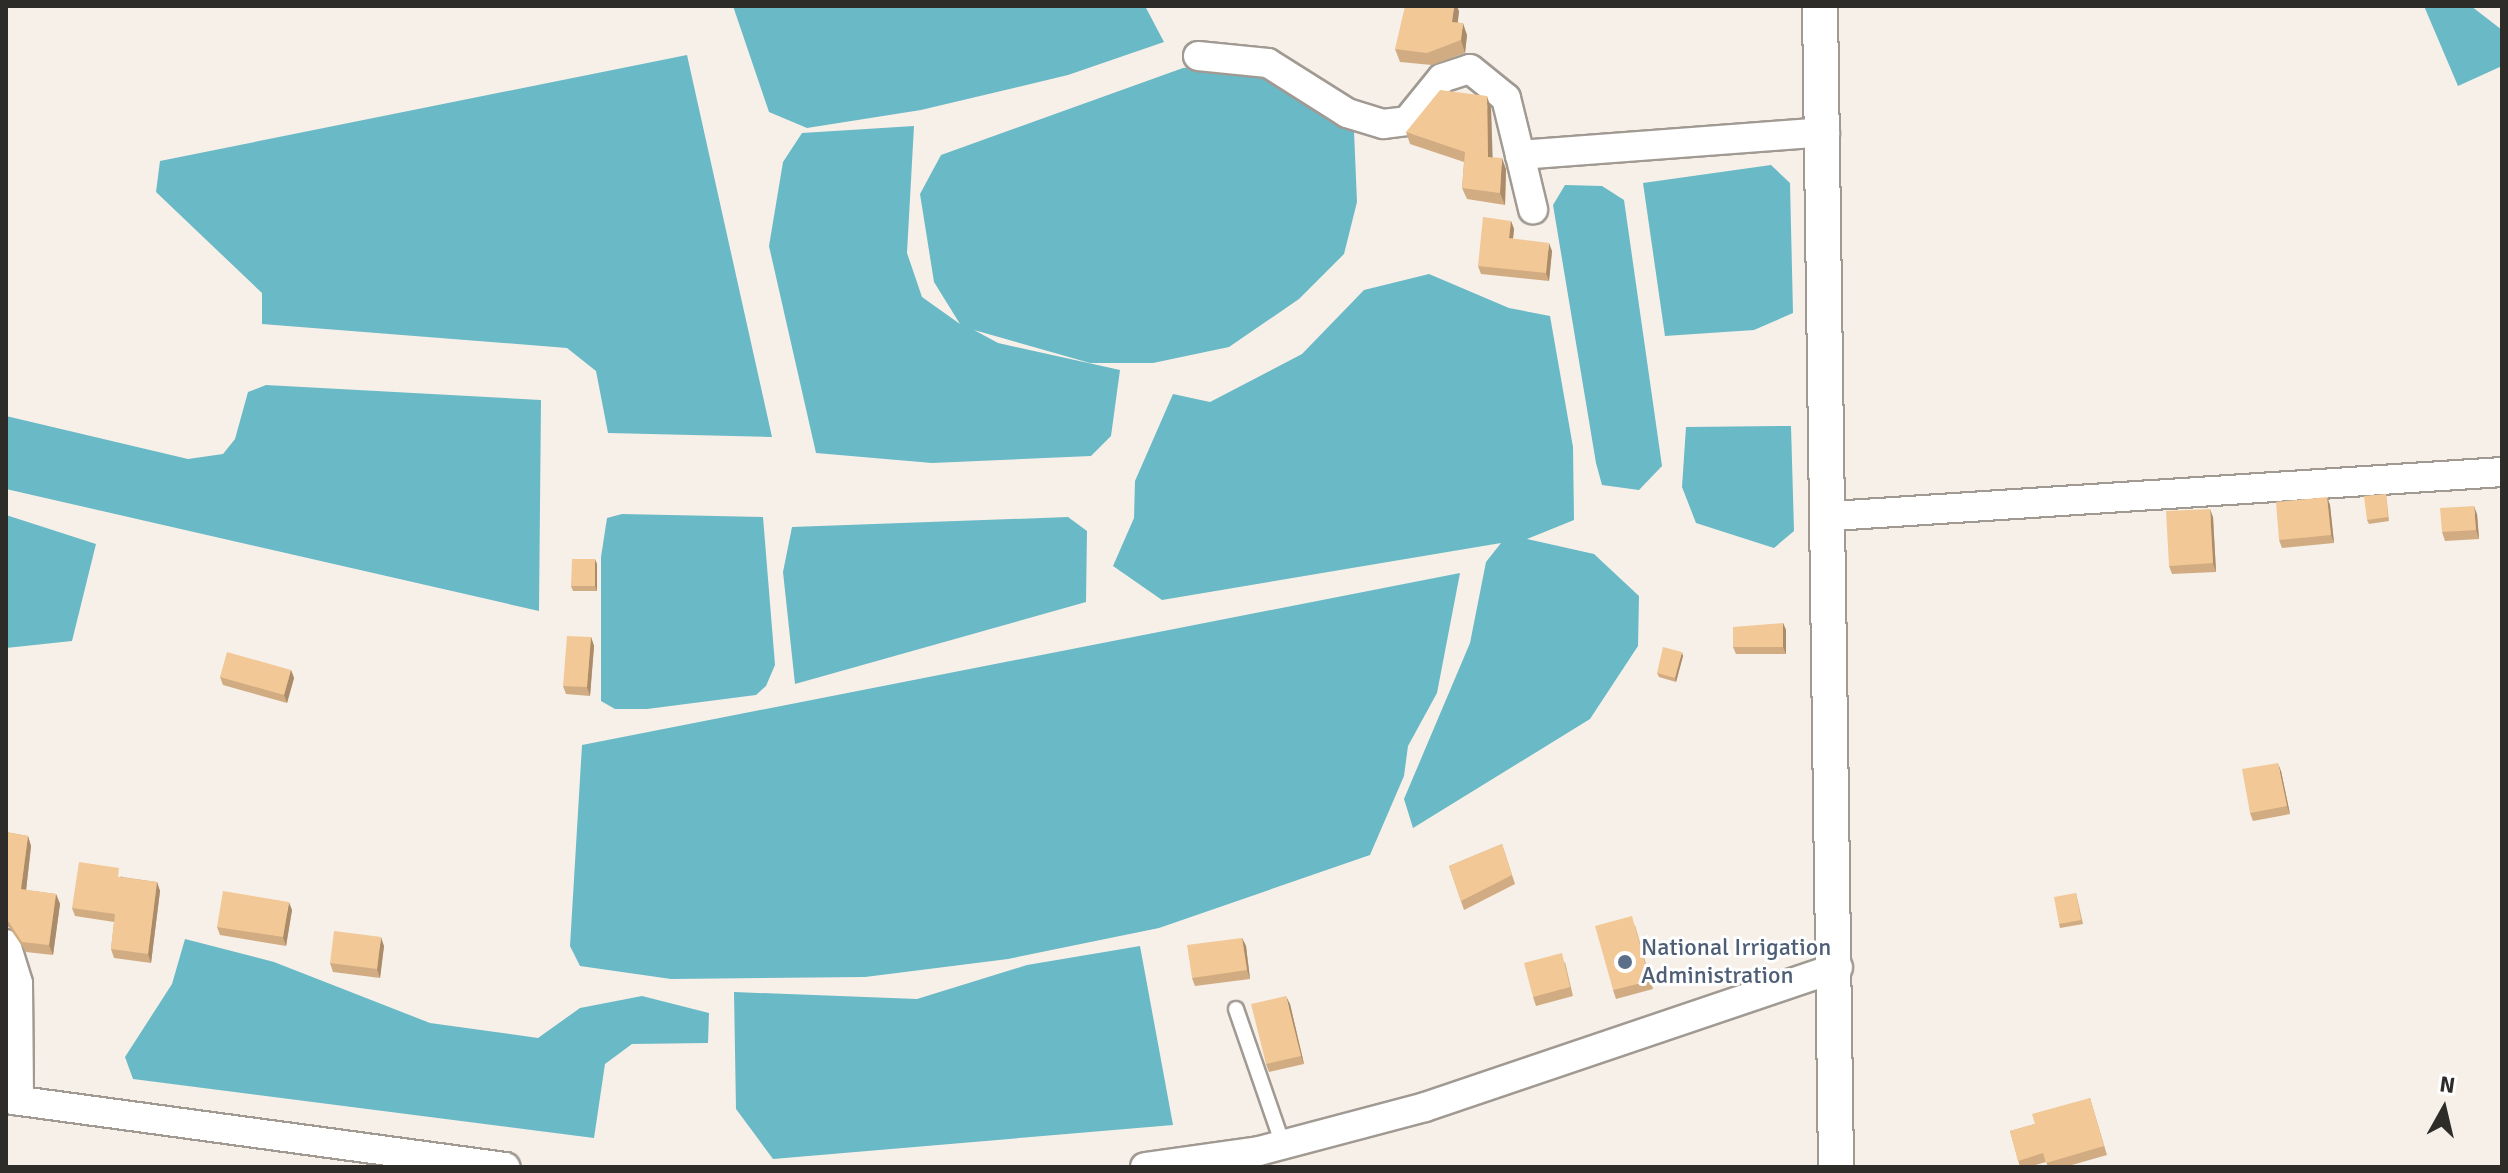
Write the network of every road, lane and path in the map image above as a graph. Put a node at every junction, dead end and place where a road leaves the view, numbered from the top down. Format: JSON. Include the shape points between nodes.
{"nodes":[{"id":1,"x":1820,"y":6,"type":"edge"},
{"id":2,"x":1198,"y":56,"type":"dead end"},
{"id":3,"x":1825,"y":132,"type":"junction"},
{"id":4,"x":1520,"y":155,"type":"junction"},
{"id":5,"x":1533,"y":209,"type":"dead end"},
{"id":6,"x":2502,"y":472,"type":"edge"},
{"id":7,"x":1833,"y":516,"type":"junction"},
{"id":8,"x":6,"y":944,"type":"edge"},
{"id":9,"x":1838,"y":967,"type":"junction"},
{"id":10,"x":1236,"y":1009,"type":"dead end"},
{"id":11,"x":13,"y":1100,"type":"edge"},
{"id":12,"x":1283,"y":1145,"type":"junction"},
{"id":13,"x":505,"y":1167,"type":"edge"},
{"id":14,"x":1145,"y":1167,"type":"edge"},
{"id":15,"x":1836,"y":1167,"type":"edge"}],
"edges":[{"from":1,"to":3,"type":"street"},
{"from":2,"to":4,"type":"street","via":[[1268,63],[1347,113],[1383,124],[1407,121],[1442,78],[1470,69],[1506,98]]},
{"from":3,"to":4,"type":"street"},
{"from":3,"to":7,"type":"street"},
{"from":4,"to":5,"type":"street"},
{"from":6,"to":7,"type":"street"},
{"from":7,"to":9,"type":"street"},
{"from":8,"to":11,"type":"street","via":[[18,983],[19,1061]]},
{"from":9,"to":12,"type":"street","via":[[1425,1107]]},
{"from":9,"to":15,"type":"street"},
{"from":10,"to":12,"type":"lane"},
{"from":11,"to":13,"type":"street"},
{"from":12,"to":14,"type":"street"}]}
